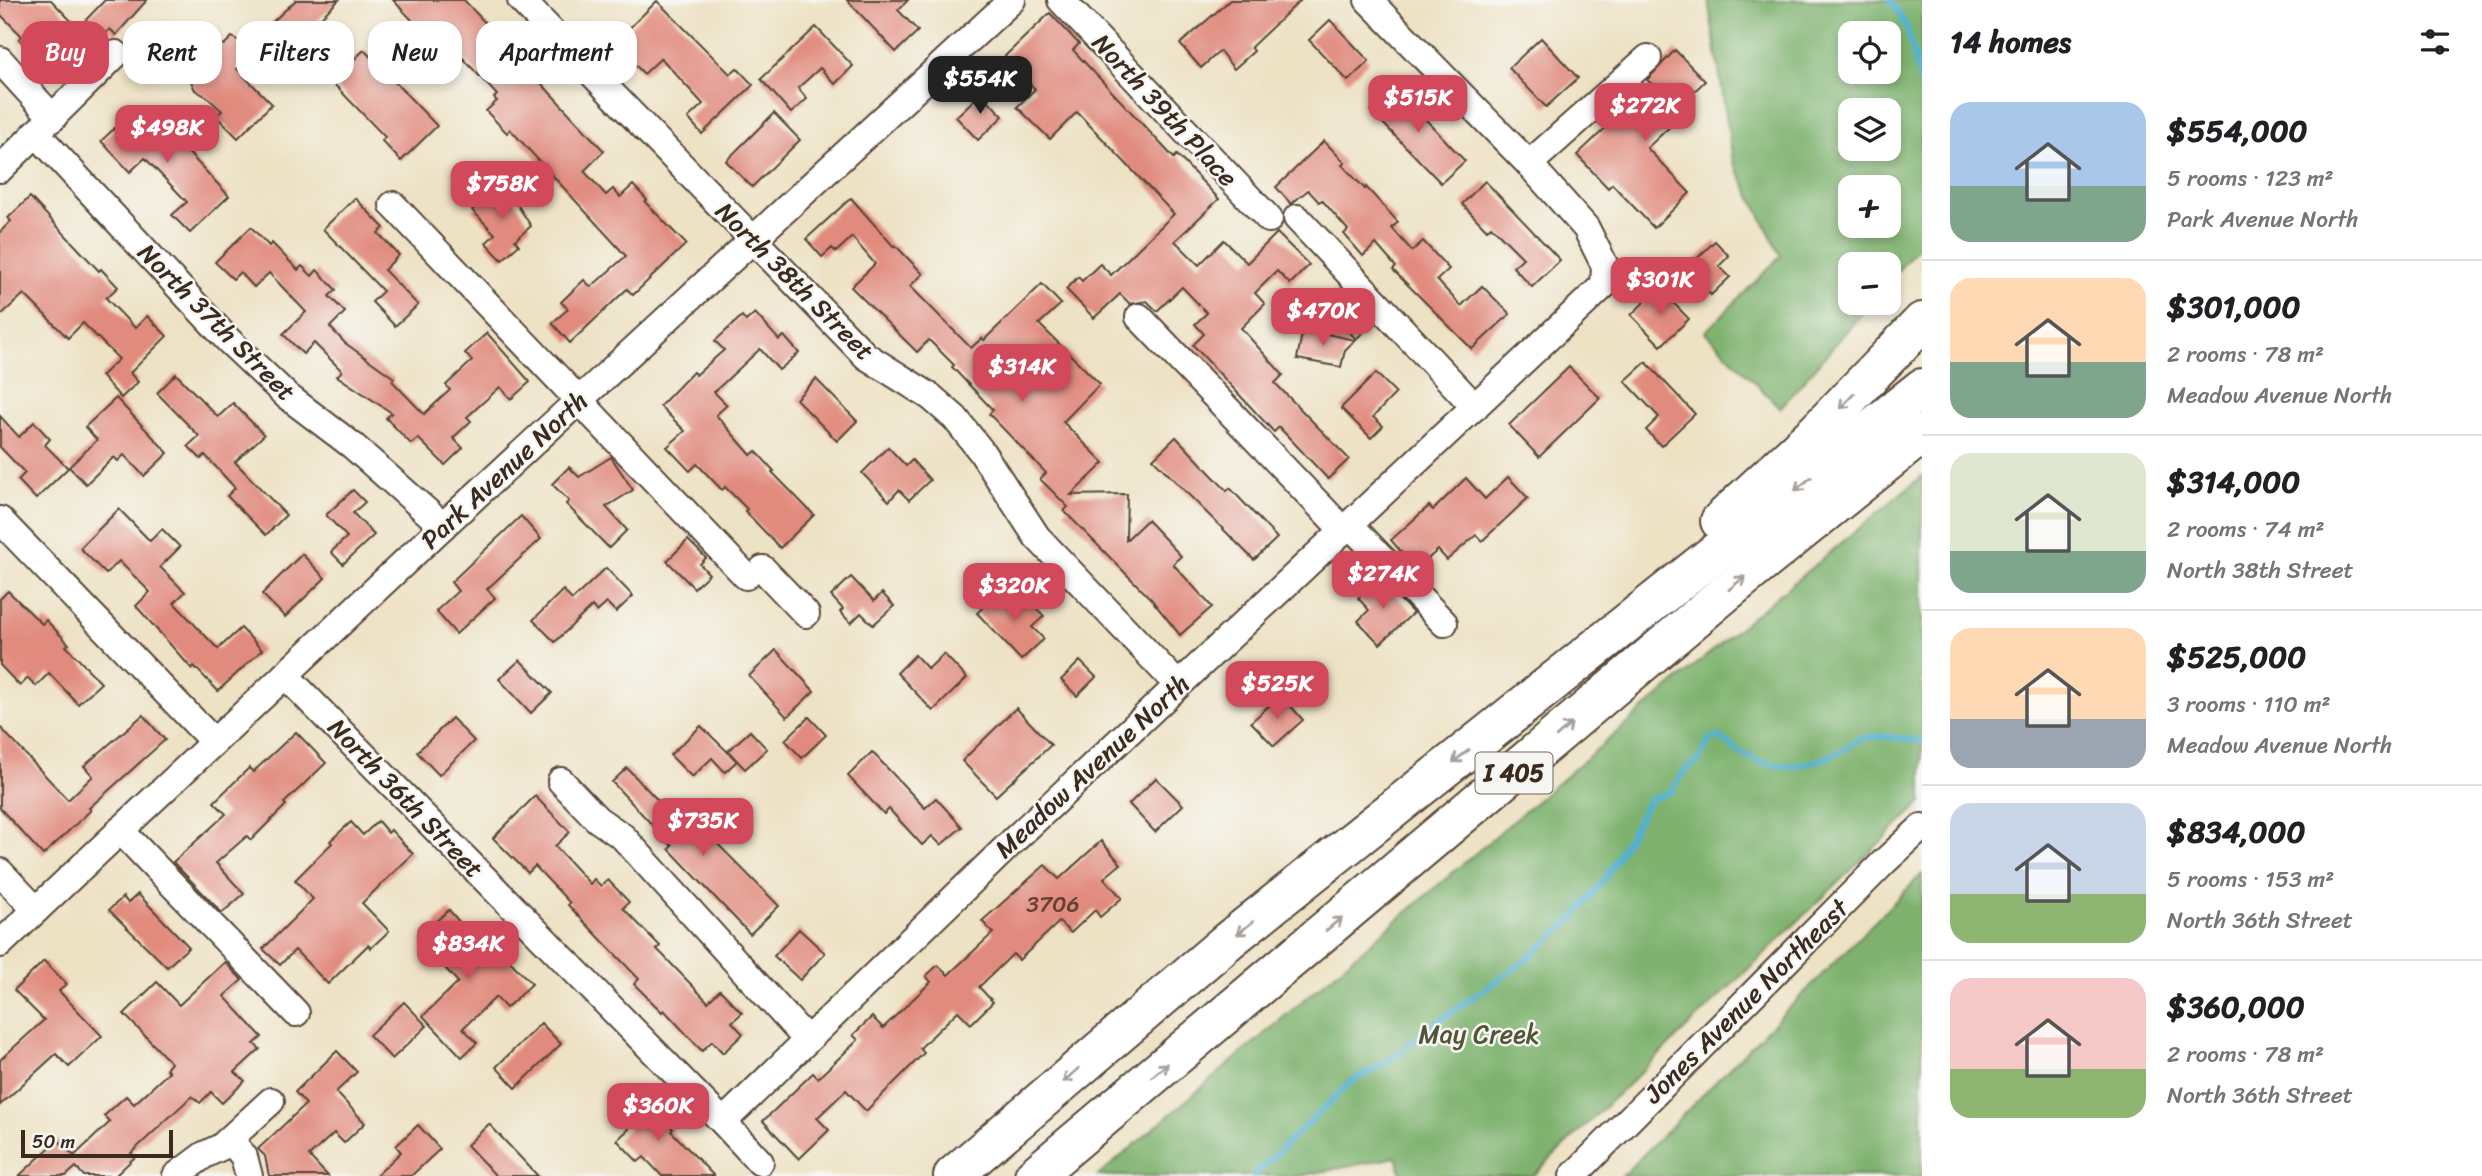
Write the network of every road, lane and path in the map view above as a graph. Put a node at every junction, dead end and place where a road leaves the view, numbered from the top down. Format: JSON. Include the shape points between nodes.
{"nodes":[{"id":1,"x":521,"y":0,"type":"edge"},
{"id":2,"x":1012,"y":0,"type":"edge"},
{"id":3,"x":1061,"y":0,"type":"edge"},
{"id":4,"x":1368,"y":0,"type":"edge"},
{"id":5,"x":116,"y":54,"type":"dead end"},
{"id":6,"x":1648,"y":58,"type":"dead end"},
{"id":7,"x":0,"y":60,"type":"edge"},
{"id":8,"x":45,"y":125,"type":"junction"},
{"id":9,"x":1528,"y":164,"type":"junction"},
{"id":10,"x":0,"y":169,"type":"edge"},
{"id":11,"x":393,"y":205,"type":"dead end"},
{"id":12,"x":1297,"y":218,"type":"dead end"},
{"id":13,"x":1269,"y":219,"type":"dead end"},
{"id":14,"x":751,"y":239,"type":"junction"},
{"id":15,"x":1139,"y":317,"type":"dead end"},
{"id":16,"x":1922,"y":322,"type":"edge"},
{"id":17,"x":1918,"y":392,"type":"edge"},
{"id":18,"x":579,"y":399,"type":"junction"},
{"id":19,"x":1475,"y":407,"type":"junction"},
{"id":20,"x":1922,"y":434,"type":"edge"},
{"id":21,"x":0,"y":520,"type":"edge"},
{"id":22,"x":443,"y":526,"type":"junction"},
{"id":23,"x":1347,"y":528,"type":"junction"},
{"id":24,"x":806,"y":614,"type":"dead end"},
{"id":25,"x":1444,"y":623,"type":"dead end"},
{"id":26,"x":285,"y":675,"type":"junction"},
{"id":27,"x":1553,"y":683,"type":"junction"},
{"id":28,"x":1178,"y":685,"type":"junction"},
{"id":29,"x":214,"y":742,"type":"junction"},
{"id":30,"x":561,"y":781,"type":"dead end"},
{"id":31,"x":1922,"y":827,"type":"edge"},
{"id":32,"x":120,"y":830,"type":"junction"},
{"id":33,"x":0,"y":872,"type":"edge"},
{"id":34,"x":36,"y":910,"type":"junction"},
{"id":35,"x":0,"y":944,"type":"edge"},
{"id":36,"x":296,"y":1013,"type":"dead end"},
{"id":37,"x":807,"y":1040,"type":"junction"},
{"id":38,"x":271,"y":1101,"type":"dead end"},
{"id":39,"x":723,"y":1122,"type":"junction"},
{"id":40,"x":230,"y":1139,"type":"junction"},
{"id":41,"x":760,"y":1162,"type":"dead end"},
{"id":42,"x":176,"y":1176,"type":"edge"},
{"id":43,"x":249,"y":1176,"type":"edge"},
{"id":44,"x":953,"y":1176,"type":"edge"},
{"id":45,"x":1034,"y":1176,"type":"edge"},
{"id":46,"x":1573,"y":1176,"type":"edge"}],
"edges":[{"from":1,"to":14,"type":"street","name":"North 38th Street"},
{"from":2,"to":14,"type":"street","name":"Park Avenue North"},
{"from":3,"to":13,"type":"street","name":"North 39th Place"},
{"from":4,"to":9,"type":"street"},
{"from":5,"to":8,"type":"street"},
{"from":6,"to":9,"type":"street"},
{"from":7,"to":8,"type":"street","name":"North 37th Street"},
{"from":8,"to":10,"type":"street"},
{"from":8,"to":22,"type":"street","name":"North 37th Street","via":[[228,340],[287,396],[353,446]]},
{"from":9,"to":19,"type":"street","name":"Meadow Avenue North","via":[[1586,228],[1605,266],[1604,285]]},
{"from":11,"to":18,"type":"street"},
{"from":12,"to":19,"type":"street"},
{"from":14,"to":18,"type":"street","name":"Park Avenue North"},
{"from":14,"to":28,"type":"street","name":"North 38th Street","via":[[866,356],[956,418],[1037,537]]},
{"from":15,"to":23,"type":"street"},
{"from":16,"to":27,"type":"highway","one_way":true,"via":[[1816,432],[1658,577]]},
{"from":17,"to":27,"type":"highway","number":"I 405","one_way":true},
{"from":18,"to":22,"type":"street","name":"Park Avenue North"},
{"from":18,"to":24,"type":"street","via":[[755,572]]},
{"from":19,"to":23,"type":"street","name":"Meadow Avenue North"},
{"from":45,"to":20,"type":"highway","number":"I 405","one_way":true,"via":[[1724,594]]},
{"from":21,"to":29,"type":"street"},
{"from":22,"to":26,"type":"street","name":"Park Avenue North"},
{"from":23,"to":25,"type":"street"},
{"from":23,"to":28,"type":"street","name":"Meadow Avenue North"},
{"from":26,"to":29,"type":"street","name":"Park Avenue North"},
{"from":26,"to":39,"type":"street","name":"North 36th Street"},
{"from":27,"to":44,"type":"highway","number":"I 405","one_way":true,"via":[[1229,940]]},
{"from":28,"to":37,"type":"street","name":"Meadow Avenue North"},
{"from":29,"to":32,"type":"street","name":"Park Avenue North"},
{"from":30,"to":37,"type":"street","via":[[597,819],[623,837]]},
{"from":31,"to":46,"type":"street","name":"Jones Avenue Northeast"},
{"from":32,"to":34,"type":"street","name":"Park Avenue North"},
{"from":32,"to":36,"type":"street"},
{"from":33,"to":34,"type":"street"},
{"from":34,"to":35,"type":"street","name":"Park Avenue North"},
{"from":37,"to":39,"type":"street","name":"Meadow Avenue North"},
{"from":38,"to":40,"type":"street"},
{"from":39,"to":41,"type":"street","name":"North 36th Street"},
{"from":40,"to":42,"type":"street"},
{"from":40,"to":43,"type":"street","via":[[244,1157]]}]}
